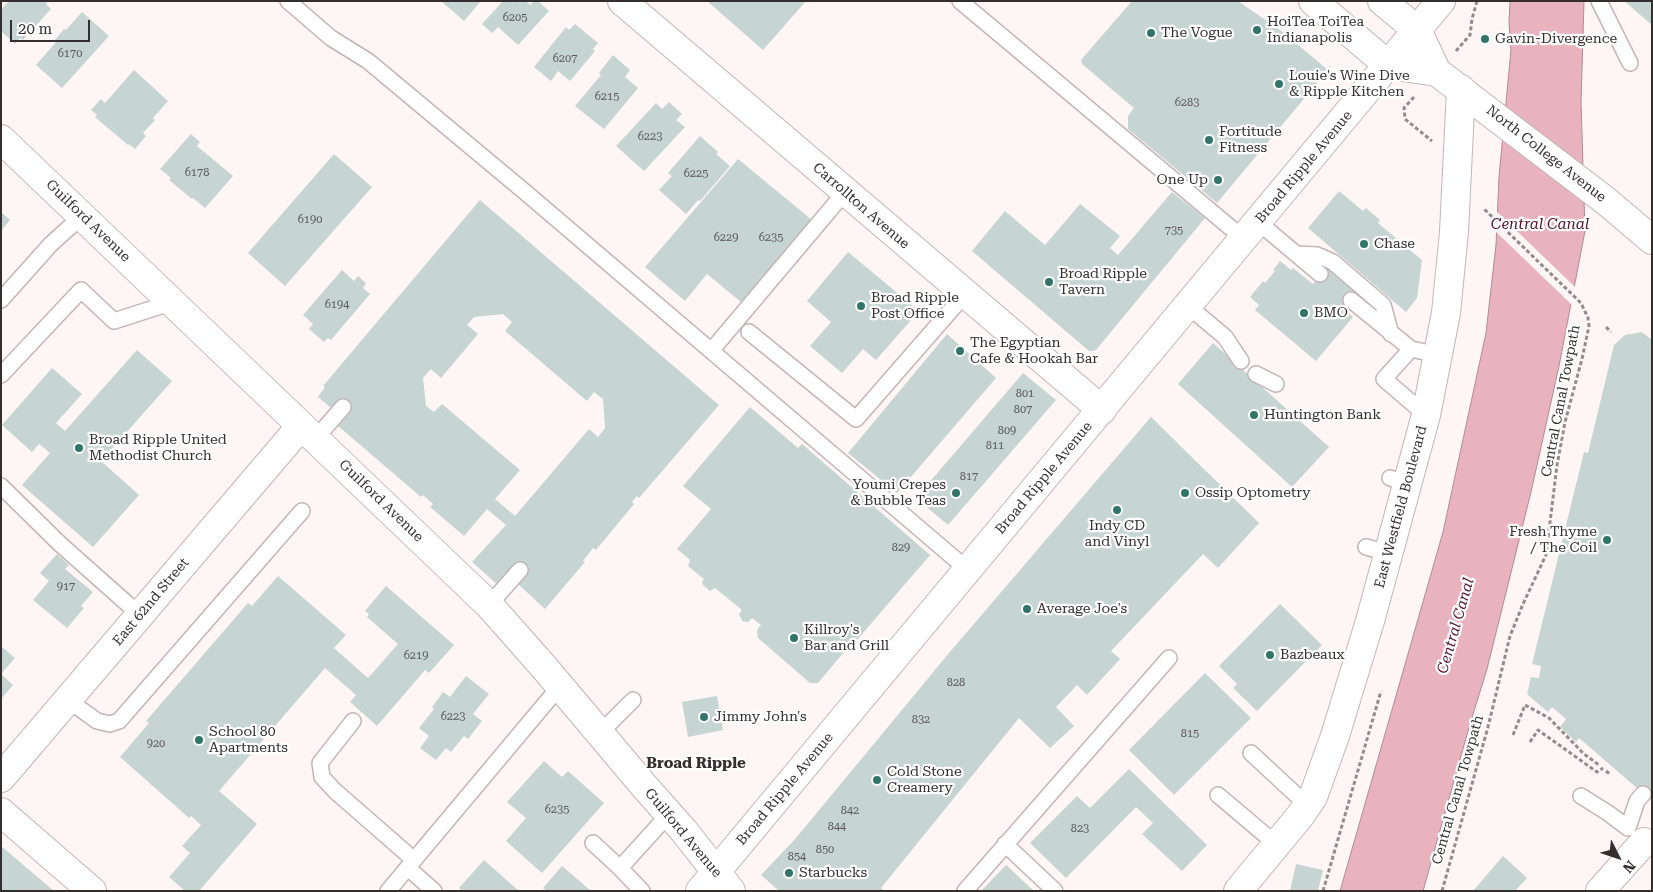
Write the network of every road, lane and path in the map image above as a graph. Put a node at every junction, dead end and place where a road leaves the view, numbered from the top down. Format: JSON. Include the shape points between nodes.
{"nodes":[{"id":1,"x":288,"y":1,"type":"edge"},
{"id":2,"x":622,"y":1,"type":"edge"},
{"id":3,"x":960,"y":1,"type":"edge"},
{"id":4,"x":1312,"y":1,"type":"edge"},
{"id":5,"x":1382,"y":1,"type":"edge"},
{"id":6,"x":1441,"y":1,"type":"edge"},
{"id":7,"x":1477,"y":1,"type":"edge"},
{"id":8,"x":1599,"y":1,"type":"edge"},
{"id":9,"x":1417,"y":30,"type":"junction"},
{"id":10,"x":1470,"y":35,"type":"dead end"},
{"id":11,"x":1630,"y":63,"type":"dead end"},
{"id":12,"x":1388,"y":66,"type":"junction"},
{"id":13,"x":1437,"y":72,"type":"junction"},
{"id":14,"x":1470,"y":96,"type":"junction"},
{"id":15,"x":1404,"y":108,"type":"dead end"},
{"id":16,"x":1,"y":139,"type":"edge"},
{"id":17,"x":1439,"y":147,"type":"dead end"},
{"id":18,"x":845,"y":192,"type":"junction"},
{"id":19,"x":1485,"y":212,"type":"dead end"},
{"id":20,"x":82,"y":216,"type":"junction"},
{"id":21,"x":1251,"y":231,"type":"junction"},
{"id":22,"x":1652,"y":240,"type":"edge"},
{"id":23,"x":1296,"y":254,"type":"junction"},
{"id":24,"x":1320,"y":274,"type":"dead end"},
{"id":25,"x":965,"y":294,"type":"junction"},
{"id":26,"x":1,"y":300,"type":"edge"},
{"id":27,"x":1351,"y":300,"type":"dead end"},
{"id":28,"x":173,"y":302,"type":"junction"},
{"id":29,"x":1188,"y":306,"type":"junction"},
{"id":30,"x":1606,"y":327,"type":"dead end"},
{"id":31,"x":749,"y":332,"type":"dead end"},
{"id":32,"x":1611,"y":332,"type":"dead end"},
{"id":33,"x":1392,"y":334,"type":"junction"},
{"id":34,"x":1411,"y":349,"type":"junction"},
{"id":35,"x":711,"y":351,"type":"junction"},
{"id":36,"x":1439,"y":355,"type":"junction"},
{"id":37,"x":1241,"y":361,"type":"dead end"},
{"id":38,"x":1256,"y":374,"type":"dead end"},
{"id":39,"x":1,"y":375,"type":"edge"},
{"id":40,"x":1276,"y":384,"type":"dead end"},
{"id":41,"x":343,"y":407,"type":"dead end"},
{"id":42,"x":1102,"y":410,"type":"junction"},
{"id":43,"x":1426,"y":415,"type":"junction"},
{"id":44,"x":309,"y":432,"type":"junction"},
{"id":45,"x":1,"y":486,"type":"edge"},
{"id":46,"x":302,"y":511,"type":"dead end"},
{"id":47,"x":520,"y":570,"type":"dead end"},
{"id":48,"x":968,"y":570,"type":"junction"},
{"id":49,"x":489,"y":605,"type":"junction"},
{"id":50,"x":140,"y":615,"type":"junction"},
{"id":51,"x":1169,"y":658,"type":"dead end"},
{"id":52,"x":560,"y":686,"type":"junction"},
{"id":53,"x":1381,"y":691,"type":"dead end"},
{"id":54,"x":68,"y":700,"type":"junction"},
{"id":55,"x":633,"y":700,"type":"dead end"},
{"id":56,"x":353,"y":721,"type":"dead end"},
{"id":57,"x":600,"y":733,"type":"junction"},
{"id":58,"x":1513,"y":735,"type":"dead end"},
{"id":59,"x":1530,"y":742,"type":"dead end"},
{"id":60,"x":1251,"y":753,"type":"dead end"},
{"id":61,"x":1606,"y":771,"type":"dead end"},
{"id":62,"x":1611,"y":775,"type":"dead end"},
{"id":63,"x":1,"y":778,"type":"edge"},
{"id":64,"x":1643,"y":794,"type":"dead end"},
{"id":65,"x":1218,"y":795,"type":"dead end"},
{"id":66,"x":1581,"y":796,"type":"dead end"},
{"id":67,"x":1307,"y":805,"type":"junction"},
{"id":68,"x":1,"y":812,"type":"edge"},
{"id":69,"x":669,"y":814,"type":"junction"},
{"id":70,"x":1641,"y":840,"type":"edge"},
{"id":71,"x":593,"y":843,"type":"dead end"},
{"id":72,"x":1005,"y":844,"type":"junction"},
{"id":73,"x":1276,"y":844,"type":"junction"},
{"id":74,"x":411,"y":864,"type":"junction"},
{"id":75,"x":620,"y":868,"type":"junction"},
{"id":76,"x":716,"y":884,"type":"edge"},
{"id":77,"x":92,"y":891,"type":"edge"},
{"id":78,"x":388,"y":891,"type":"edge"},
{"id":79,"x":434,"y":891,"type":"edge"},
{"id":80,"x":642,"y":891,"type":"edge"},
{"id":81,"x":965,"y":891,"type":"edge"},
{"id":82,"x":1056,"y":891,"type":"edge"},
{"id":83,"x":1238,"y":891,"type":"edge"},
{"id":84,"x":1323,"y":891,"type":"edge"},
{"id":85,"x":1442,"y":891,"type":"edge"},
{"id":86,"x":1600,"y":891,"type":"edge"}],
"edges":[{"from":1,"to":35,"type":"lane","via":[[331,38],[368,61]]},
{"from":2,"to":18,"type":"street","name":"Carrollton Avenue"},
{"from":3,"to":21,"type":"lane"},
{"from":4,"to":12,"type":"street"},
{"from":5,"to":9,"type":"street","name":"North College Avenue"},
{"from":6,"to":9,"type":"street"},
{"from":7,"to":10,"type":"path"},
{"from":8,"to":11,"type":"lane"},
{"from":9,"to":12,"type":"street"},
{"from":9,"to":13,"type":"street","name":"North College Avenue"},
{"from":12,"to":13,"type":"street","name":"North College Avenue"},
{"from":12,"to":21,"type":"street","name":"Broad Ripple Avenue"},
{"from":13,"to":14,"type":"street","name":"North College Avenue"},
{"from":14,"to":22,"type":"street","name":"North College Avenue"},
{"from":14,"to":36,"type":"street","name":"East Westfield Boulevard"},
{"from":15,"to":17,"type":"path","via":[[1404,119]]},
{"from":16,"to":20,"type":"street","name":"Guilford Avenue"},
{"from":18,"to":25,"type":"street","name":"Carrollton Avenue"},
{"from":18,"to":35,"type":"lane"},
{"from":19,"to":85,"type":"path","name":"Central Canal Towpath","via":[[1582,303],[1589,326],[1565,422],[1546,555],[1510,636]]},
{"from":20,"to":26,"type":"lane","via":[[51,244]]},
{"from":20,"to":28,"type":"street","name":"Guilford Avenue"},
{"from":21,"to":23,"type":"lane"},
{"from":21,"to":29,"type":"street","name":"Broad Ripple Avenue"},
{"from":23,"to":24,"type":"lane"},
{"from":23,"to":33,"type":"lane","via":[[1317,255],[1333,262],[1383,305]]},
{"from":25,"to":31,"type":"lane","via":[[856,419]]},
{"from":25,"to":42,"type":"street","name":"Carrollton Avenue"},
{"from":27,"to":33,"type":"lane"},
{"from":28,"to":39,"type":"lane","via":[[114,321],[81,290]]},
{"from":28,"to":44,"type":"street","name":"Guilford Avenue"},
{"from":29,"to":37,"type":"lane","via":[[1225,338]]},
{"from":29,"to":42,"type":"street","name":"Broad Ripple Avenue"},
{"from":30,"to":32,"type":"path"},
{"from":33,"to":34,"type":"lane"},
{"from":34,"to":36,"type":"lane"},
{"from":34,"to":43,"type":"lane","via":[[1384,379]]},
{"from":35,"to":48,"type":"lane"},
{"from":36,"to":43,"type":"street","name":"East Westfield Boulevard"},
{"from":38,"to":40,"type":"lane"},
{"from":41,"to":44,"type":"lane"},
{"from":42,"to":48,"type":"street","name":"Broad Ripple Avenue"},
{"from":43,"to":67,"type":"street","name":"East Westfield Boulevard","via":[[1399,481],[1378,550],[1370,621],[1335,736],[1313,797]]},
{"from":44,"to":49,"type":"street","name":"Guilford Avenue"},
{"from":44,"to":50,"type":"street","name":"East 62nd Street"},
{"from":45,"to":50,"type":"lane"},
{"from":46,"to":54,"type":"lane","via":[[119,721],[110,724],[97,721]]},
{"from":47,"to":49,"type":"lane"},
{"from":48,"to":76,"type":"street","name":"Broad Ripple Avenue"},
{"from":49,"to":52,"type":"street","name":"Guilford Avenue"},
{"from":50,"to":54,"type":"street","name":"East 62nd Street"},
{"from":51,"to":72,"type":"lane"},
{"from":52,"to":57,"type":"street","name":"Guilford Avenue"},
{"from":52,"to":74,"type":"lane"},
{"from":53,"to":84,"type":"path"},
{"from":54,"to":63,"type":"street","name":"East 62nd Street"},
{"from":55,"to":57,"type":"lane"},
{"from":56,"to":74,"type":"lane","via":[[320,763],[322,777]]},
{"from":57,"to":69,"type":"street","name":"Guilford Avenue"},
{"from":58,"to":59,"type":"path","via":[[1525,705],[1550,718],[1584,754],[1601,766],[1597,772],[1538,730]]},
{"from":60,"to":67,"type":"lane"},
{"from":61,"to":62,"type":"path"},
{"from":64,"to":70,"type":"lane","via":[[1637,801]]},
{"from":65,"to":73,"type":"lane"},
{"from":66,"to":70,"type":"lane","via":[[1602,808]]},
{"from":67,"to":73,"type":"street","name":"East Westfield Boulevard"},
{"from":68,"to":77,"type":"street"},
{"from":69,"to":75,"type":"lane"},
{"from":69,"to":76,"type":"street","name":"Guilford Avenue"},
{"from":70,"to":86,"type":"street"},
{"from":71,"to":75,"type":"lane"},
{"from":72,"to":81,"type":"lane"},
{"from":72,"to":82,"type":"lane"},
{"from":73,"to":83,"type":"street","name":"East Westfield Boulevard"},
{"from":74,"to":78,"type":"lane"},
{"from":74,"to":79,"type":"lane"},
{"from":75,"to":80,"type":"lane"}]}
